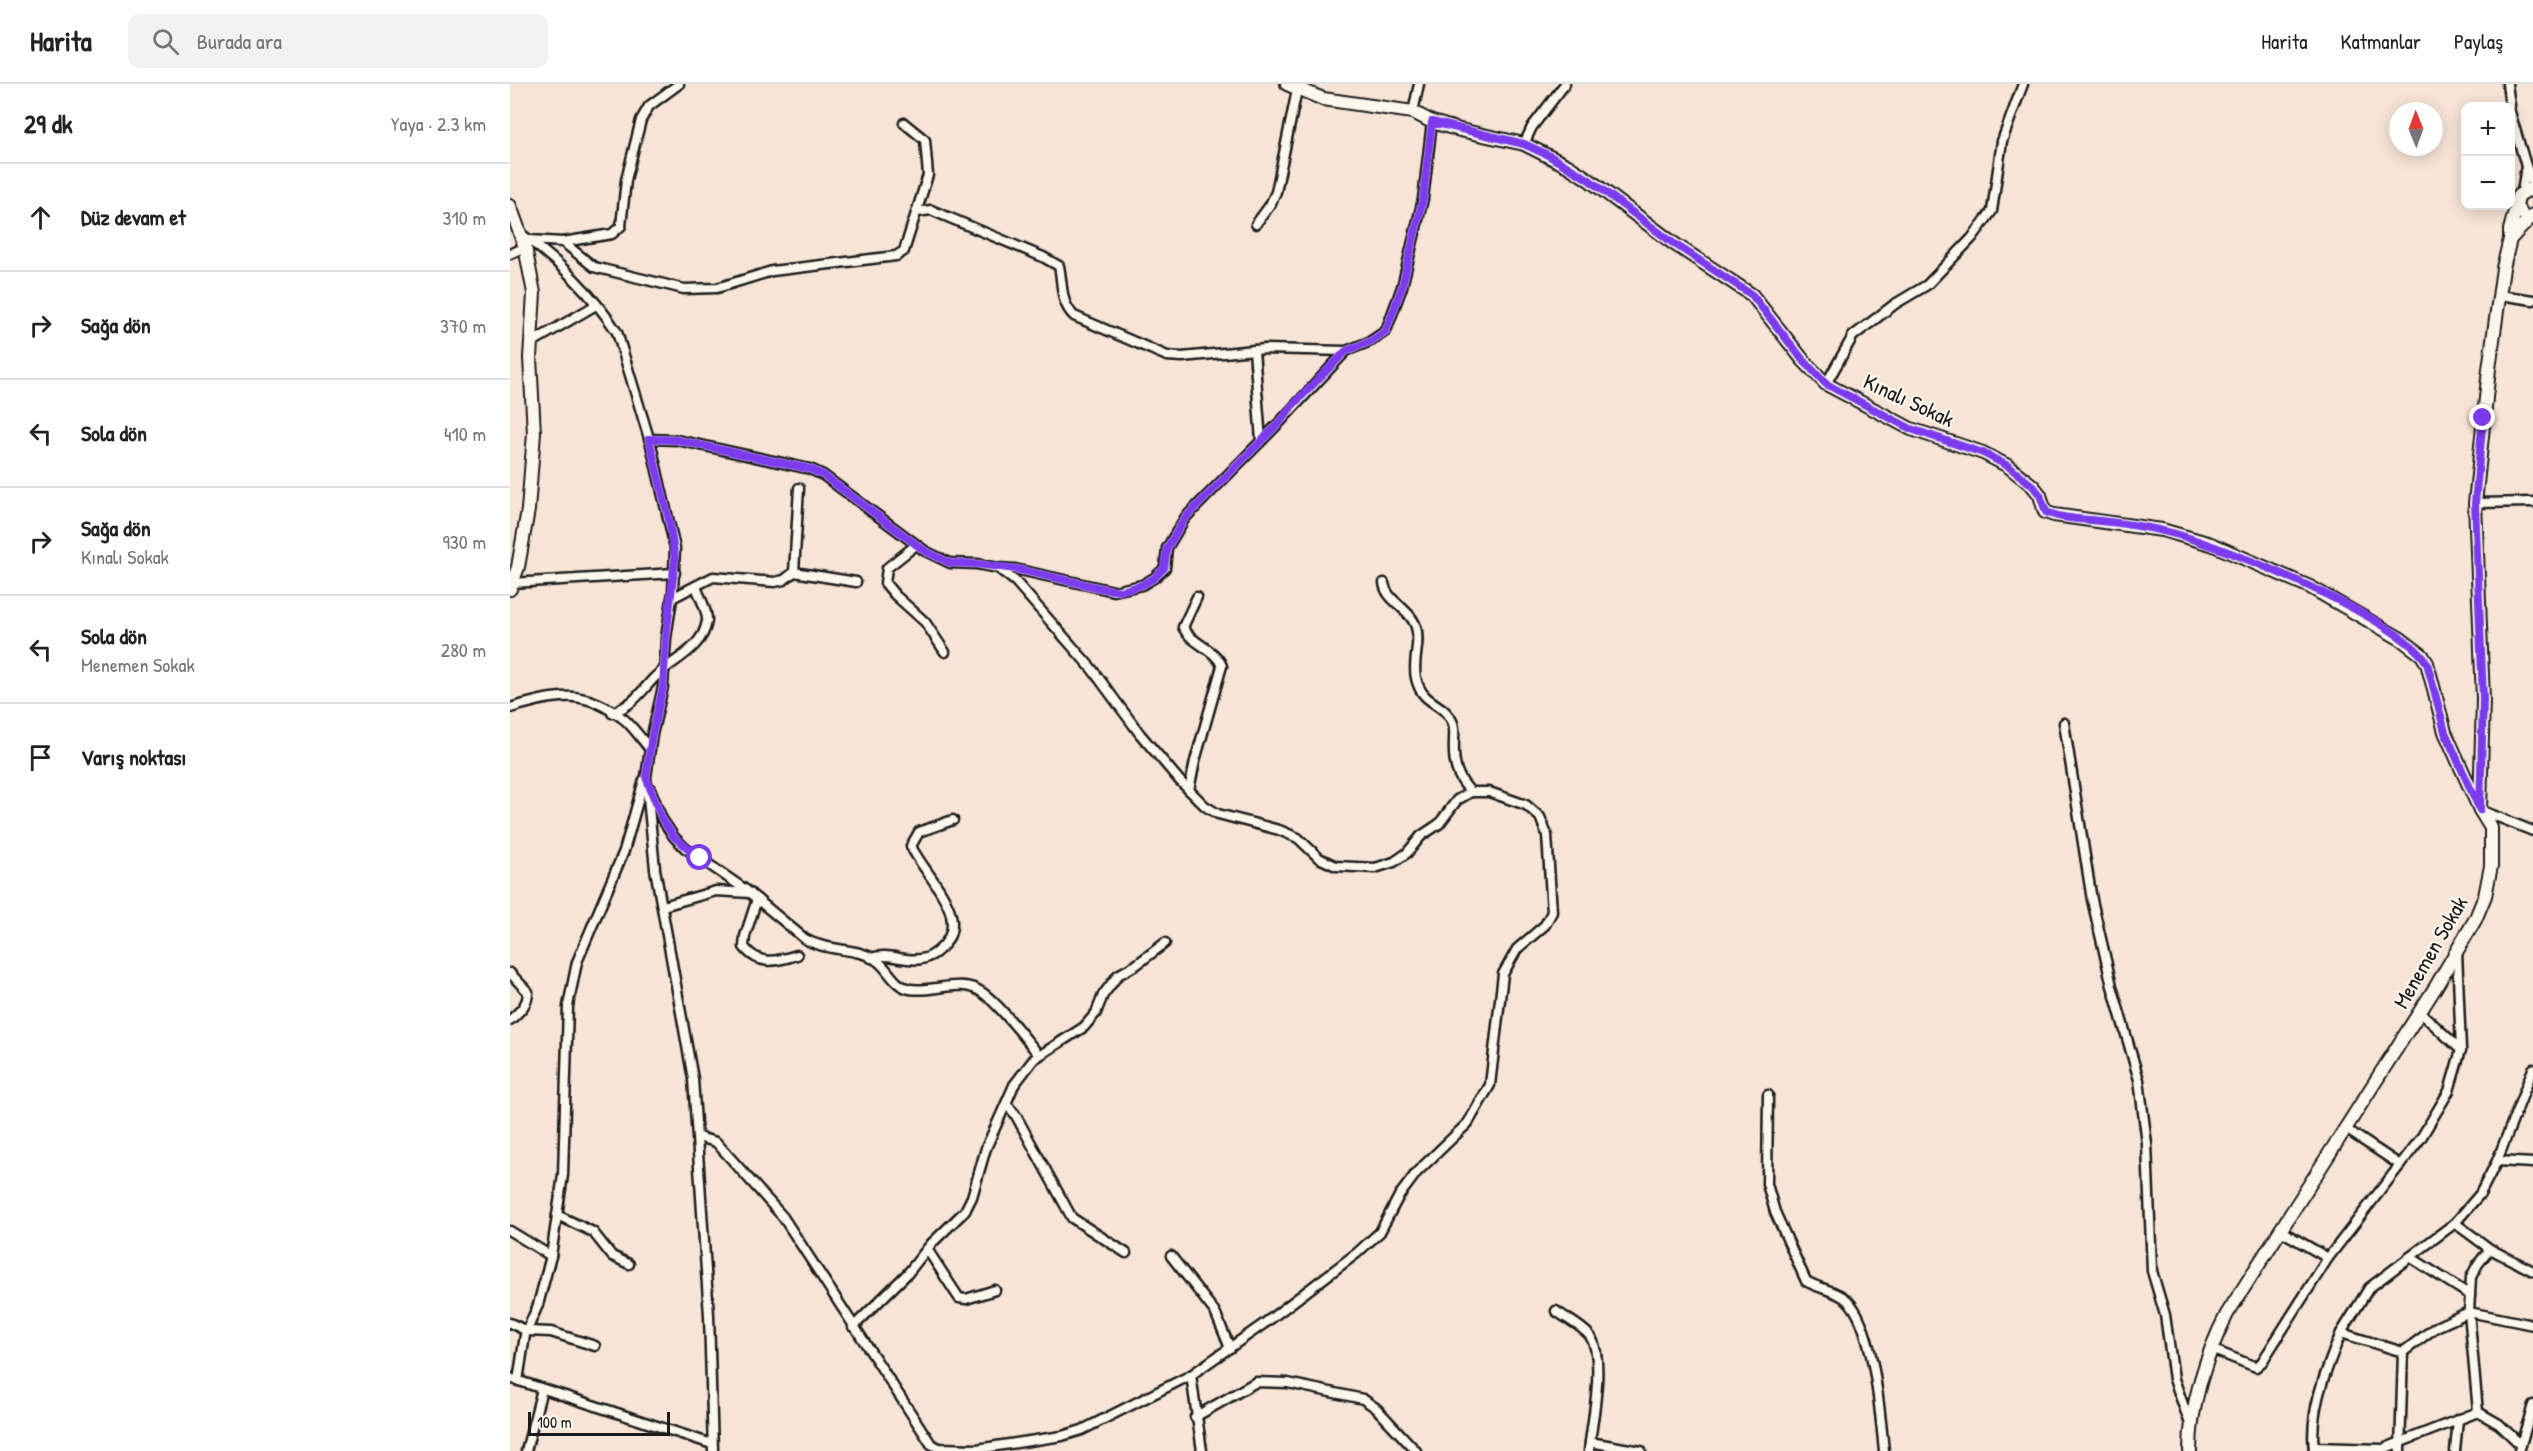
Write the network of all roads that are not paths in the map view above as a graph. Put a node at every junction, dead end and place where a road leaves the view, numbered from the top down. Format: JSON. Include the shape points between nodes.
{"nodes":[{"id":1,"x":679,"y":84,"type":"edge"},
{"id":2,"x":1419,"y":84,"type":"edge"},
{"id":3,"x":1565,"y":84,"type":"edge"},
{"id":4,"x":2023,"y":84,"type":"edge"},
{"id":5,"x":2507,"y":84,"type":"edge"},
{"id":6,"x":1292,"y":87,"type":"edge"},
{"id":7,"x":2509,"y":102,"type":"edge"},
{"id":8,"x":1413,"y":112,"type":"junction"},
{"id":9,"x":1432,"y":122,"type":"junction"},
{"id":10,"x":904,"y":123,"type":"dead end"},
{"id":11,"x":2515,"y":126,"type":"edge"},
{"id":12,"x":1524,"y":144,"type":"junction"},
{"id":13,"x":2526,"y":166,"type":"junction"},
{"id":14,"x":2533,"y":185,"type":"edge"},
{"id":15,"x":2528,"y":191,"type":"edge"},
{"id":16,"x":510,"y":206,"type":"edge"},
{"id":17,"x":2516,"y":207,"type":"junction"},
{"id":18,"x":917,"y":212,"type":"junction"},
{"id":19,"x":2533,"y":215,"type":"edge"},
{"id":20,"x":1256,"y":224,"type":"dead end"},
{"id":21,"x":2510,"y":239,"type":"junction"},
{"id":22,"x":525,"y":240,"type":"junction"},
{"id":23,"x":563,"y":242,"type":"junction"},
{"id":24,"x":510,"y":254,"type":"edge"},
{"id":25,"x":2499,"y":295,"type":"junction"},
{"id":26,"x":2533,"y":300,"type":"edge"},
{"id":27,"x":596,"y":305,"type":"junction"},
{"id":28,"x":531,"y":343,"type":"junction"},
{"id":29,"x":1254,"y":350,"type":"junction"},
{"id":30,"x":1346,"y":351,"type":"junction"},
{"id":31,"x":1826,"y":384,"type":"junction"},
{"id":32,"x":649,"y":439,"type":"junction"},
{"id":33,"x":1262,"y":441,"type":"junction"},
{"id":34,"x":799,"y":488,"type":"dead end"},
{"id":35,"x":2533,"y":502,"type":"edge"},
{"id":36,"x":2475,"y":503,"type":"junction"},
{"id":37,"x":916,"y":544,"type":"junction"},
{"id":38,"x":998,"y":568,"type":"junction"},
{"id":39,"x":794,"y":572,"type":"junction"},
{"id":40,"x":675,"y":573,"type":"junction"},
{"id":41,"x":856,"y":582,"type":"dead end"},
{"id":42,"x":1384,"y":583,"type":"dead end"},
{"id":43,"x":511,"y":586,"type":"edge"},
{"id":44,"x":696,"y":586,"type":"junction"},
{"id":45,"x":1197,"y":597,"type":"dead end"},
{"id":46,"x":672,"y":598,"type":"junction"},
{"id":47,"x":945,"y":652,"type":"dead end"},
{"id":48,"x":663,"y":670,"type":"junction"},
{"id":49,"x":510,"y":708,"type":"edge"},
{"id":50,"x":612,"y":713,"type":"junction"},
{"id":51,"x":2064,"y":723,"type":"dead end"},
{"id":52,"x":650,"y":749,"type":"junction"},
{"id":53,"x":646,"y":777,"type":"junction"},
{"id":54,"x":1189,"y":790,"type":"junction"},
{"id":55,"x":1471,"y":792,"type":"junction"},
{"id":56,"x":2480,"y":810,"type":"junction"},
{"id":57,"x":953,"y":820,"type":"dead end"},
{"id":58,"x":2533,"y":831,"type":"edge"},
{"id":59,"x":753,"y":896,"type":"junction"},
{"id":60,"x":663,"y":906,"type":"junction"},
{"id":61,"x":1165,"y":943,"type":"dead end"},
{"id":62,"x":2457,"y":951,"type":"junction"},
{"id":63,"x":796,"y":956,"type":"dead end"},
{"id":64,"x":871,"y":958,"type":"junction"},
{"id":65,"x":510,"y":974,"type":"edge"},
{"id":66,"x":2420,"y":1012,"type":"junction"},
{"id":67,"x":510,"y":1020,"type":"edge"},
{"id":68,"x":2461,"y":1050,"type":"junction"},
{"id":69,"x":1039,"y":1055,"type":"junction"},
{"id":70,"x":2533,"y":1069,"type":"edge"},
{"id":71,"x":1768,"y":1095,"type":"dead end"},
{"id":72,"x":1006,"y":1104,"type":"junction"},
{"id":73,"x":2346,"y":1129,"type":"junction"},
{"id":74,"x":698,"y":1137,"type":"junction"},
{"id":75,"x":2497,"y":1161,"type":"junction"},
{"id":76,"x":2533,"y":1163,"type":"edge"},
{"id":77,"x":2400,"y":1165,"type":"junction"},
{"id":78,"x":557,"y":1215,"type":"junction"},
{"id":79,"x":2455,"y":1223,"type":"junction"},
{"id":80,"x":510,"y":1231,"type":"edge"},
{"id":81,"x":2281,"y":1231,"type":"junction"},
{"id":82,"x":927,"y":1249,"type":"junction"},
{"id":83,"x":2490,"y":1249,"type":"junction"},
{"id":84,"x":1126,"y":1253,"type":"dead end"},
{"id":85,"x":551,"y":1256,"type":"junction"},
{"id":86,"x":1171,"y":1256,"type":"dead end"},
{"id":87,"x":2410,"y":1257,"type":"junction"},
{"id":88,"x":2328,"y":1258,"type":"junction"},
{"id":89,"x":629,"y":1263,"type":"dead end"},
{"id":90,"x":2533,"y":1272,"type":"edge"},
{"id":91,"x":995,"y":1290,"type":"dead end"},
{"id":92,"x":2470,"y":1295,"type":"junction"},
{"id":93,"x":1556,"y":1311,"type":"dead end"},
{"id":94,"x":2469,"y":1312,"type":"junction"},
{"id":95,"x":510,"y":1323,"type":"edge"},
{"id":96,"x":2533,"y":1325,"type":"edge"},
{"id":97,"x":853,"y":1327,"type":"junction"},
{"id":98,"x":527,"y":1331,"type":"junction"},
{"id":99,"x":2341,"y":1333,"type":"junction"},
{"id":100,"x":595,"y":1346,"type":"dead end"},
{"id":101,"x":1230,"y":1348,"type":"junction"},
{"id":102,"x":2211,"y":1350,"type":"junction"},
{"id":103,"x":2403,"y":1352,"type":"junction"},
{"id":104,"x":1191,"y":1376,"type":"junction"},
{"id":105,"x":514,"y":1380,"type":"edge"},
{"id":106,"x":542,"y":1389,"type":"junction"},
{"id":107,"x":2533,"y":1405,"type":"edge"},
{"id":108,"x":2478,"y":1412,"type":"junction"},
{"id":109,"x":1195,"y":1417,"type":"junction"},
{"id":110,"x":2458,"y":1419,"type":"junction"},
{"id":111,"x":2190,"y":1424,"type":"junction"},
{"id":112,"x":1018,"y":1447,"type":"edge"},
{"id":113,"x":1589,"y":1447,"type":"edge"},
{"id":114,"x":2401,"y":1447,"type":"edge"},
{"id":115,"x":713,"y":1448,"type":"edge"},
{"id":116,"x":2520,"y":1448,"type":"edge"},
{"id":117,"x":2314,"y":1449,"type":"edge"},
{"id":118,"x":938,"y":1450,"type":"edge"},
{"id":119,"x":526,"y":1451,"type":"edge"},
{"id":120,"x":1202,"y":1451,"type":"edge"},
{"id":121,"x":1416,"y":1451,"type":"edge"},
{"id":122,"x":1641,"y":1451,"type":"edge"},
{"id":123,"x":1884,"y":1451,"type":"edge"},
{"id":124,"x":2190,"y":1451,"type":"edge"},
{"id":125,"x":2455,"y":1451,"type":"edge"}],
"edges":[{"from":1,"to":23,"type":"street","via":[[649,106],[641,120],[626,180],[621,226],[612,234]]},
{"from":2,"to":8,"type":"street"},
{"from":3,"to":12,"type":"street"},
{"from":4,"to":31,"type":"street","via":[[2002,141],[1992,211],[1927,285],[1853,336]]},
{"from":5,"to":7,"type":"street"},
{"from":6,"to":8,"type":"street","name":"Kınalı Sokak","via":[[1323,99]]},
{"from":6,"to":20,"type":"street","via":[[1276,192]]},
{"from":8,"to":9,"type":"street","name":"Kınalı Sokak"},
{"from":9,"to":12,"type":"street","name":"Kınalı Sokak"},
{"from":9,"to":30,"type":"street","via":[[1423,199],[1402,287],[1386,331]]},
{"from":10,"to":18,"type":"street","via":[[925,140],[927,149],[928,175]]},
{"from":11,"to":13,"type":"street"},
{"from":12,"to":31,"type":"street","name":"Kınalı Sokak","via":[[1588,179],[1673,243],[1752,295]]},
{"from":13,"to":14,"type":"street"},
{"from":13,"to":15,"type":"street"},
{"from":15,"to":17,"type":"street","name":"Menemen Sokak","via":[[2516,201]]},
{"from":16,"to":22,"type":"street"},
{"from":17,"to":19,"type":"street"},
{"from":17,"to":21,"type":"street","name":"Menemen Sokak"},
{"from":18,"to":23,"type":"street","via":[[904,251],[896,256],[772,271],[703,290],[594,267]]},
{"from":18,"to":29,"type":"street","via":[[931,210],[1043,256],[1059,266],[1063,300],[1074,316],[1160,353],[1182,357]]},
{"from":19,"to":21,"type":"street"},
{"from":21,"to":25,"type":"street","name":"Menemen Sokak"},
{"from":22,"to":23,"type":"street"},
{"from":22,"to":24,"type":"street"},
{"from":22,"to":27,"type":"street","via":[[563,268]]},
{"from":22,"to":28,"type":"street","via":[[534,293]]},
{"from":25,"to":26,"type":"street"},
{"from":25,"to":36,"type":"street","name":"Menemen Sokak"},
{"from":27,"to":28,"type":"street"},
{"from":27,"to":32,"type":"street","via":[[617,332]]},
{"from":28,"to":43,"type":"street","via":[[532,474],[524,535]]},
{"from":29,"to":30,"type":"street"},
{"from":29,"to":33,"type":"street"},
{"from":30,"to":33,"type":"street"},
{"from":31,"to":56,"type":"street","name":"Kınalı Sokak","via":[[1911,429],[1983,453],[2008,466],[2033,486],[2046,512],[2153,529],[2211,544],[2310,587],[2401,639],[2427,663],[2445,732]]},
{"from":32,"to":37,"type":"street","via":[[677,440],[810,469]]},
{"from":32,"to":40,"type":"street","via":[[675,548]]},
{"from":33,"to":38,"type":"street","via":[[1185,518],[1167,548],[1164,568],[1142,585],[1114,591]]},
{"from":34,"to":39,"type":"street"},
{"from":35,"to":36,"type":"street"},
{"from":36,"to":56,"type":"street","name":"Menemen Sokak","via":[[2483,699]]},
{"from":37,"to":38,"type":"street","via":[[950,563]]},
{"from":37,"to":47,"type":"street","via":[[887,568],[885,583],[925,622]]},
{"from":38,"to":54,"type":"street","via":[[1015,581],[1092,669],[1140,734]]},
{"from":39,"to":41,"type":"street"},
{"from":39,"to":44,"type":"street","via":[[775,582],[713,577]]},
{"from":40,"to":43,"type":"street"},
{"from":40,"to":46,"type":"street"},
{"from":42,"to":55,"type":"street","via":[[1389,594],[1413,618],[1419,688],[1422,695],[1445,711],[1454,725],[1456,772]]},
{"from":44,"to":46,"type":"street"},
{"from":44,"to":48,"type":"street","via":[[708,617],[705,628],[684,656]]},
{"from":45,"to":54,"type":"street","via":[[1183,627],[1186,634],[1219,658],[1222,666]]},
{"from":46,"to":48,"type":"street"},
{"from":48,"to":50,"type":"street","via":[[632,704]]},
{"from":48,"to":52,"type":"street"},
{"from":49,"to":50,"type":"street","via":[[564,695],[578,696]]},
{"from":50,"to":52,"type":"street","via":[[626,721]]},
{"from":51,"to":111,"type":"street","via":[[2092,900],[2139,1080],[2147,1144],[2152,1271],[2165,1315],[2174,1379]]},
{"from":52,"to":53,"type":"street"},
{"from":53,"to":59,"type":"street","via":[[662,819],[674,837]]},
{"from":53,"to":60,"type":"street","via":[[652,846]]},
{"from":53,"to":78,"type":"street","via":[[624,850],[581,948],[572,986]]},
{"from":54,"to":55,"type":"street","via":[[1218,814],[1298,838],[1319,858],[1336,866],[1375,868],[1407,853],[1421,836],[1439,824],[1457,800]]},
{"from":55,"to":101,"type":"street","via":[[1489,792],[1526,805],[1540,817],[1547,835],[1551,882],[1552,912],[1545,925],[1517,950],[1503,974],[1490,1085],[1468,1123],[1417,1172],[1399,1196],[1380,1232],[1358,1253]]},
{"from":56,"to":58,"type":"street"},
{"from":56,"to":62,"type":"street","name":"Menemen Sokak","via":[[2491,828],[2489,883],[2482,906]]},
{"from":57,"to":64,"type":"street","via":[[919,832],[911,846],[951,913],[950,936],[936,953],[923,959],[882,954]]},
{"from":59,"to":60,"type":"street","via":[[716,891]]},
{"from":59,"to":63,"type":"street","via":[[744,947],[752,957],[767,962]]},
{"from":59,"to":64,"type":"street","via":[[815,945]]},
{"from":60,"to":74,"type":"street","via":[[685,1031]]},
{"from":61,"to":69,"type":"street","via":[[1118,975],[1084,1027]]},
{"from":62,"to":66,"type":"street","name":"Menemen Sokak"},
{"from":62,"to":68,"type":"street"},
{"from":64,"to":69,"type":"street","via":[[896,982],[911,989],[968,986],[983,993]]},
{"from":65,"to":67,"type":"street","via":[[528,992],[528,999]]},
{"from":66,"to":68,"type":"street"},
{"from":66,"to":73,"type":"street","name":"Menemen Sokak"},
{"from":68,"to":77,"type":"street","via":[[2449,1091]]},
{"from":69,"to":72,"type":"street","via":[[1014,1085]]},
{"from":70,"to":75,"type":"street"},
{"from":71,"to":123,"type":"street","via":[[1766,1173],[1770,1198],[1806,1281],[1846,1299],[1862,1320]]},
{"from":72,"to":82,"type":"street","via":[[965,1211]]},
{"from":72,"to":84,"type":"street","via":[[1072,1218]]},
{"from":73,"to":77,"type":"street"},
{"from":73,"to":81,"type":"street","name":"Menemen Sokak"},
{"from":74,"to":97,"type":"street","via":[[716,1142],[783,1218]]},
{"from":74,"to":115,"type":"street"},
{"from":75,"to":76,"type":"street"},
{"from":75,"to":79,"type":"street","via":[[2480,1194]]},
{"from":77,"to":88,"type":"street"},
{"from":78,"to":85,"type":"street"},
{"from":78,"to":89,"type":"street","via":[[593,1233],[612,1256]]},
{"from":79,"to":83,"type":"street"},
{"from":79,"to":87,"type":"street"},
{"from":80,"to":85,"type":"street"},
{"from":81,"to":88,"type":"street"},
{"from":81,"to":102,"type":"street","name":"Menemen Sokak","via":[[2228,1314]]},
{"from":82,"to":91,"type":"street","via":[[959,1298]]},
{"from":82,"to":97,"type":"street"},
{"from":83,"to":90,"type":"street"},
{"from":83,"to":92,"type":"street","via":[[2471,1277]]},
{"from":85,"to":98,"type":"street"},
{"from":86,"to":101,"type":"street","via":[[1215,1312]]},
{"from":87,"to":92,"type":"street"},
{"from":87,"to":99,"type":"street","via":[[2369,1288]]},
{"from":88,"to":102,"type":"street","via":[[2256,1367]]},
{"from":92,"to":94,"type":"street"},
{"from":93,"to":113,"type":"street","via":[[1579,1326],[1594,1344],[1596,1372]]},
{"from":94,"to":96,"type":"street"},
{"from":94,"to":103,"type":"street","via":[[2436,1327]]},
{"from":94,"to":108,"type":"street"},
{"from":95,"to":98,"type":"street"},
{"from":97,"to":118,"type":"street"},
{"from":98,"to":100,"type":"street","via":[[551,1332]]},
{"from":98,"to":105,"type":"street"},
{"from":99,"to":103,"type":"street"},
{"from":99,"to":117,"type":"street","via":[[2318,1391]]},
{"from":101,"to":104,"type":"street"},
{"from":102,"to":111,"type":"street","name":"Menemen Sokak"},
{"from":103,"to":114,"type":"street"},
{"from":104,"to":109,"type":"street"},
{"from":104,"to":112,"type":"street","via":[[1082,1430]]},
{"from":105,"to":106,"type":"street"},
{"from":106,"to":115,"type":"street"},
{"from":106,"to":119,"type":"street"},
{"from":107,"to":116,"type":"street"},
{"from":108,"to":110,"type":"street"},
{"from":108,"to":116,"type":"street","via":[[2499,1424]]},
{"from":109,"to":120,"type":"street"},
{"from":109,"to":121,"type":"street","via":[[1256,1382],[1288,1383],[1363,1399]]},
{"from":110,"to":114,"type":"street"},
{"from":110,"to":125,"type":"street"},
{"from":111,"to":124,"type":"street","name":"Menemen Sokak"},
{"from":112,"to":118,"type":"street"},
{"from":113,"to":122,"type":"street"},
{"from":114,"to":117,"type":"street"}]}
